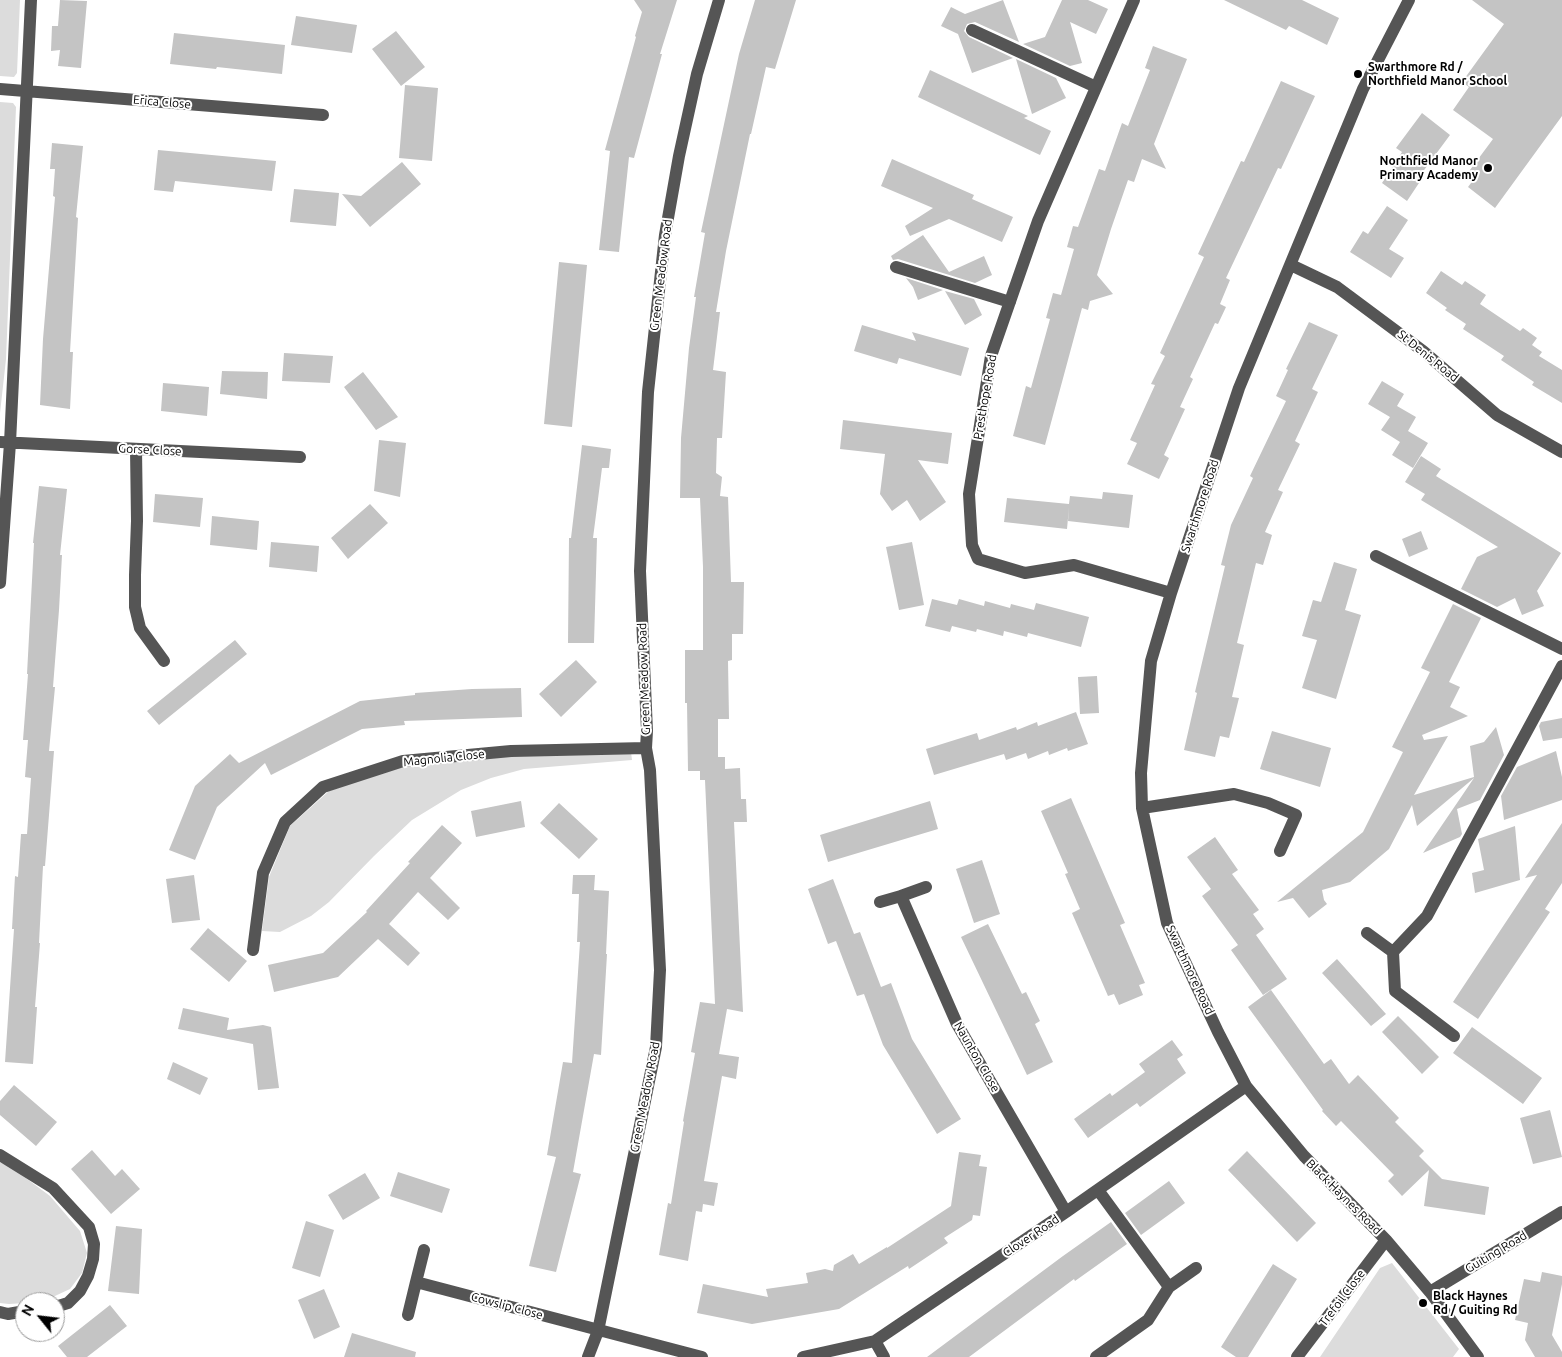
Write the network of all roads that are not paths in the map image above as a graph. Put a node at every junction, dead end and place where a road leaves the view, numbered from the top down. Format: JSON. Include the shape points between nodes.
{"nodes":[{"id":1,"x":31,"y":0,"type":"edge"},
{"id":2,"x":720,"y":0,"type":"edge"},
{"id":3,"x":1134,"y":0,"type":"edge"},
{"id":4,"x":1409,"y":0,"type":"edge"},
{"id":5,"x":972,"y":30,"type":"dead end"},
{"id":6,"x":1096,"y":87,"type":"junction"},
{"id":7,"x":0,"y":89,"type":"edge"},
{"id":8,"x":26,"y":91,"type":"junction"},
{"id":9,"x":323,"y":115,"type":"dead end"},
{"id":10,"x":1291,"y":265,"type":"junction"},
{"id":11,"x":896,"y":267,"type":"dead end"},
{"id":12,"x":1010,"y":302,"type":"junction"},
{"id":13,"x":5,"y":442,"type":"edge"},
{"id":14,"x":136,"y":449,"type":"junction"},
{"id":15,"x":1562,"y":452,"type":"edge"},
{"id":16,"x":300,"y":457,"type":"dead end"},
{"id":17,"x":1376,"y":556,"type":"dead end"},
{"id":18,"x":0,"y":583,"type":"edge"},
{"id":19,"x":1171,"y":593,"type":"junction"},
{"id":20,"x":1562,"y":649,"type":"edge"},
{"id":21,"x":164,"y":661,"type":"dead end"},
{"id":22,"x":1562,"y":666,"type":"edge"},
{"id":23,"x":646,"y":748,"type":"junction"},
{"id":24,"x":1142,"y":808,"type":"junction"},
{"id":25,"x":1280,"y":851,"type":"dead end"},
{"id":26,"x":926,"y":887,"type":"dead end"},
{"id":27,"x":902,"y":896,"type":"junction"},
{"id":28,"x":880,"y":902,"type":"dead end"},
{"id":29,"x":1366,"y":932,"type":"dead end"},
{"id":30,"x":253,"y":950,"type":"dead end"},
{"id":31,"x":1393,"y":952,"type":"junction"},
{"id":32,"x":1218,"y":1032,"type":"joint"},
{"id":33,"x":1454,"y":1036,"type":"dead end"},
{"id":34,"x":1246,"y":1086,"type":"junction"},
{"id":35,"x":0,"y":1155,"type":"edge"},
{"id":36,"x":1098,"y":1190,"type":"junction"},
{"id":37,"x":1066,"y":1212,"type":"junction"},
{"id":38,"x":1562,"y":1212,"type":"edge"},
{"id":39,"x":1386,"y":1240,"type":"junction"},
{"id":40,"x":424,"y":1250,"type":"dead end"},
{"id":41,"x":1196,"y":1268,"type":"dead end"},
{"id":42,"x":416,"y":1282,"type":"junction"},
{"id":43,"x":1169,"y":1287,"type":"junction"},
{"id":44,"x":1430,"y":1292,"type":"junction"},
{"id":45,"x":65,"y":1303,"type":"edge"},
{"id":46,"x":0,"y":1312,"type":"edge"},
{"id":47,"x":15,"y":1313,"type":"edge"},
{"id":48,"x":408,"y":1315,"type":"dead end"},
{"id":49,"x":598,"y":1331,"type":"junction"},
{"id":50,"x":875,"y":1341,"type":"junction"},
{"id":51,"x":588,"y":1357,"type":"edge"},
{"id":52,"x":702,"y":1357,"type":"edge"},
{"id":53,"x":803,"y":1357,"type":"edge"},
{"id":54,"x":884,"y":1357,"type":"edge"},
{"id":55,"x":1096,"y":1357,"type":"edge"},
{"id":56,"x":1297,"y":1357,"type":"edge"},
{"id":57,"x":1478,"y":1357,"type":"edge"}],
"edges":[{"from":1,"to":8,"type":"street"},
{"from":2,"to":23,"type":"street","name":"Green Meadow Road","via":[[697,74],[677,165],[665,235],[648,392],[640,571]]},
{"from":3,"to":6,"type":"street","name":"Presthope Road"},
{"from":4,"to":10,"type":"street","name":"Swarthmore Road","via":[[1363,89]]},
{"from":5,"to":6,"type":"street"},
{"from":6,"to":12,"type":"street","name":"Presthope Road","via":[[1038,221]]},
{"from":7,"to":8,"type":"street","name":"Erica Close"},
{"from":8,"to":9,"type":"street","name":"Erica Close"},
{"from":8,"to":13,"type":"street"},
{"from":10,"to":15,"type":"street","name":"St Denis Road","via":[[1338,287],[1424,351],[1497,415]]},
{"from":10,"to":19,"type":"street","name":"Swarthmore Road","via":[[1239,388]]},
{"from":11,"to":12,"type":"street"},
{"from":12,"to":19,"type":"street","name":"Presthope Road","via":[[991,356],[969,494],[972,544],[978,559],[1025,573],[1074,566]]},
{"from":13,"to":14,"type":"street","name":"Gorse Close"},
{"from":13,"to":18,"type":"street"},
{"from":14,"to":16,"type":"street","name":"Gorse Close"},
{"from":14,"to":21,"type":"street","via":[[135,607],[140,628]]},
{"from":17,"to":20,"type":"street"},
{"from":19,"to":24,"type":"street","name":"Swarthmore Road","via":[[1152,661],[1141,773]]},
{"from":22,"to":31,"type":"street","via":[[1427,916]]},
{"from":23,"to":30,"type":"street","name":"Magnolia Close","via":[[511,751],[403,761],[323,787],[284,822],[263,873]]},
{"from":23,"to":49,"type":"street","name":"Green Meadow Road","via":[[650,770],[660,970],[656,1047]]},
{"from":24,"to":25,"type":"street","via":[[1234,794],[1268,803],[1296,815]]},
{"from":24,"to":32,"type":"street","name":"Swarthmore Road","via":[[1167,923]]},
{"from":26,"to":27,"type":"street"},
{"from":27,"to":28,"type":"street"},
{"from":27,"to":37,"type":"street","name":"Naunton Close","via":[[957,1024]]},
{"from":29,"to":31,"type":"street"},
{"from":31,"to":33,"type":"street","via":[[1396,991]]},
{"from":32,"to":34,"type":"street","name":"Black Haynes Road"},
{"from":34,"to":36,"type":"street","name":"Clover Road"},
{"from":34,"to":39,"type":"street","name":"Black Haynes Road","via":[[1304,1156]]},
{"from":35,"to":45,"type":"street","via":[[53,1188],[89,1227],[94,1244],[88,1276],[80,1291]]},
{"from":36,"to":37,"type":"street","name":"Clover Road"},
{"from":36,"to":43,"type":"street"},
{"from":37,"to":50,"type":"street","name":"Clover Road"},
{"from":38,"to":44,"type":"street","name":"Guiting Road"},
{"from":39,"to":44,"type":"street","name":"Black Haynes Road"},
{"from":39,"to":56,"type":"street","name":"Trefoil Close"},
{"from":40,"to":42,"type":"street"},
{"from":41,"to":43,"type":"street"},
{"from":42,"to":48,"type":"street"},
{"from":42,"to":49,"type":"street","name":"Cowslip Close"},
{"from":43,"to":55,"type":"street","via":[[1148,1320]]},
{"from":44,"to":57,"type":"street","name":"Black Haynes Road"},
{"from":46,"to":47,"type":"street"},
{"from":49,"to":51,"type":"street","name":"Green Meadow Road"},
{"from":49,"to":52,"type":"street"},
{"from":50,"to":53,"type":"street","name":"Clover Road"},
{"from":50,"to":54,"type":"street"}]}
